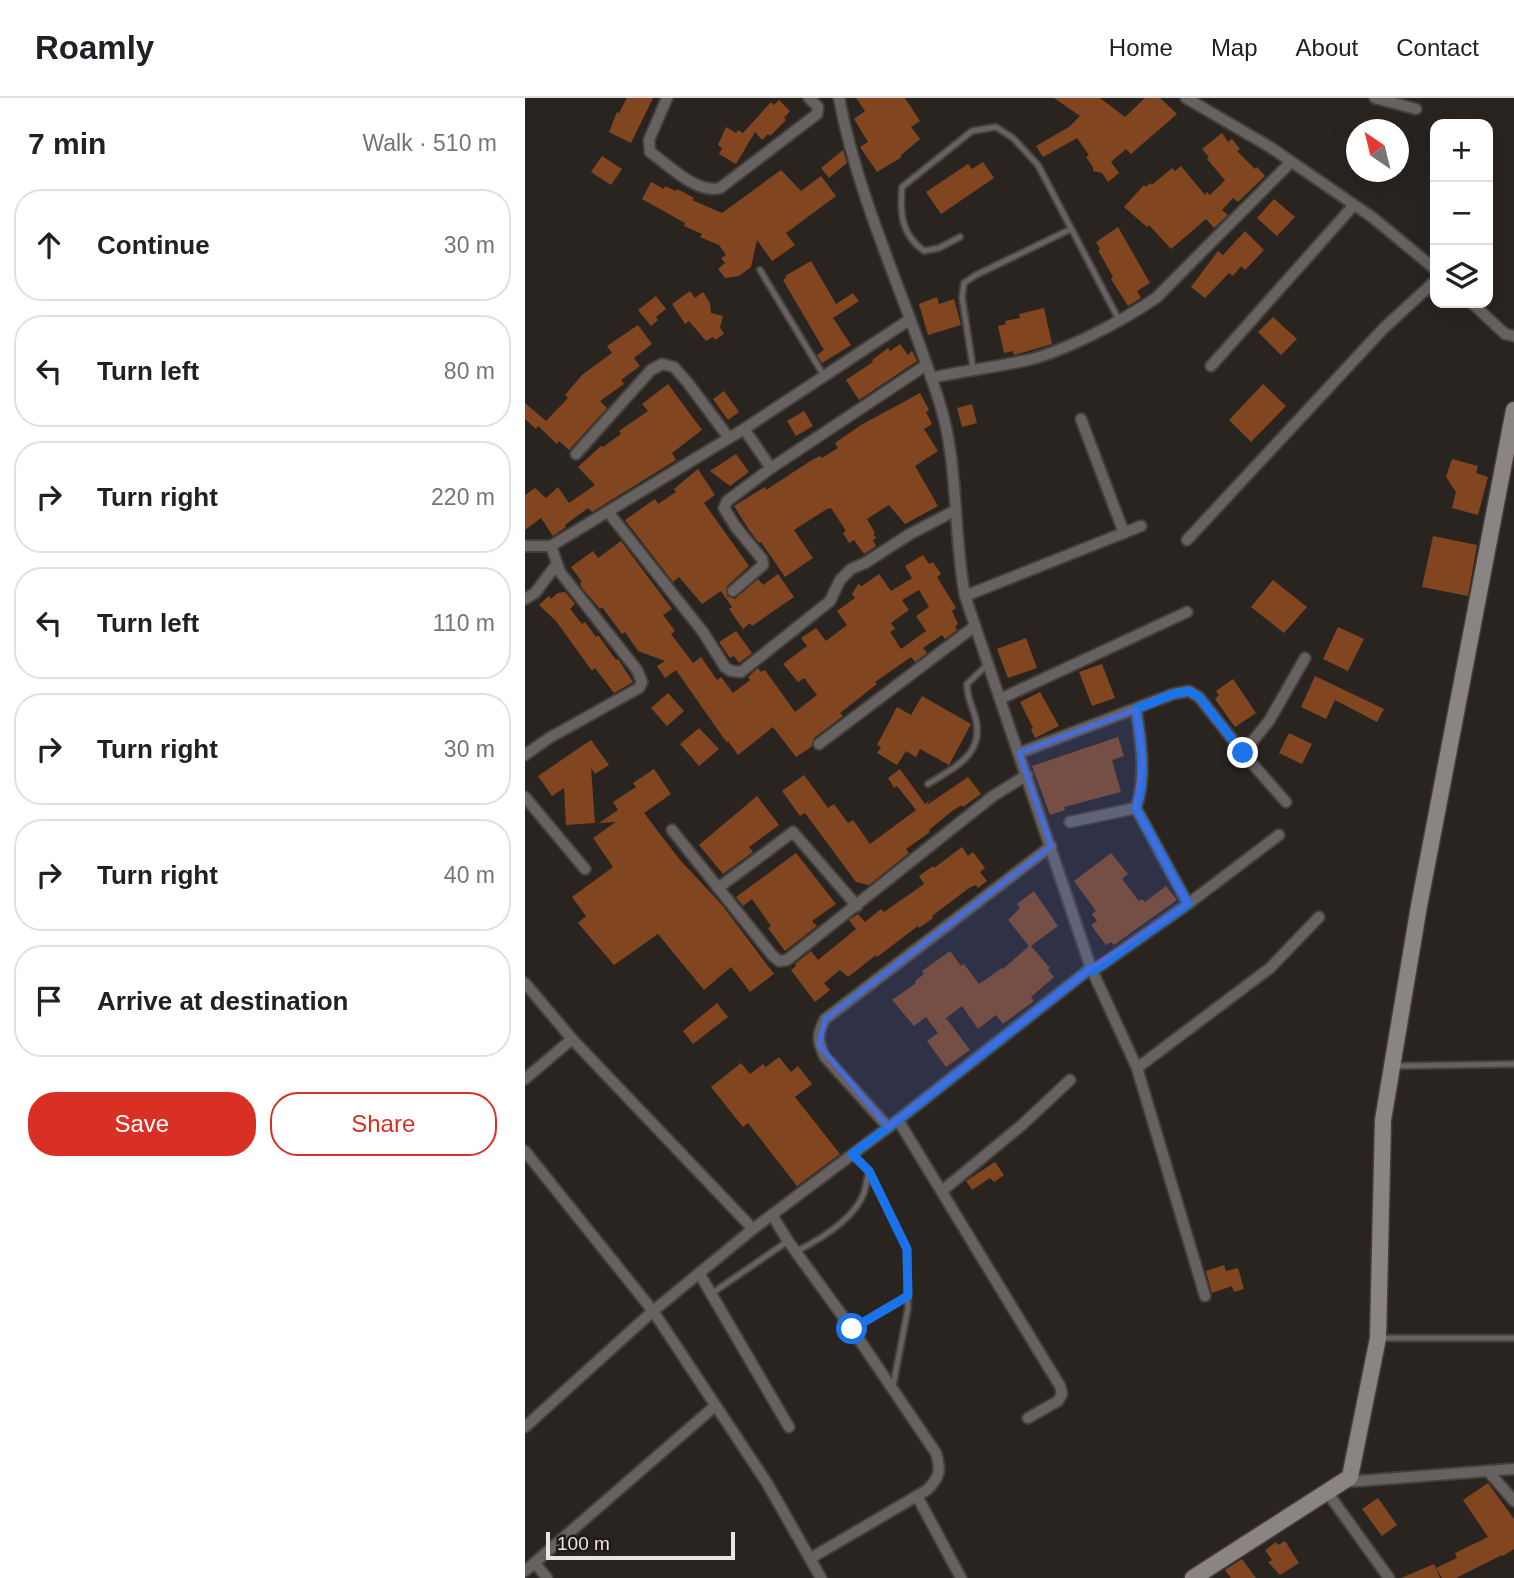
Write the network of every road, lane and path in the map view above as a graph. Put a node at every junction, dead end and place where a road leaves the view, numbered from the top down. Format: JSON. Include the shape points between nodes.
{"nodes":[{"id":1,"x":667,"y":98,"type":"edge"},
{"id":2,"x":809,"y":98,"type":"edge"},
{"id":3,"x":839,"y":98,"type":"edge"},
{"id":4,"x":1186,"y":98,"type":"edge"},
{"id":5,"x":1375,"y":98,"type":"edge"},
{"id":6,"x":818,"y":107,"type":"junction"},
{"id":7,"x":1416,"y":109,"type":"dead end"},
{"id":8,"x":1291,"y":162,"type":"junction"},
{"id":9,"x":1354,"y":205,"type":"junction"},
{"id":10,"x":1071,"y":229,"type":"junction"},
{"id":11,"x":960,"y":237,"type":"dead end"},
{"id":12,"x":1430,"y":265,"type":"edge"},
{"id":13,"x":760,"y":270,"type":"dead end"},
{"id":14,"x":1430,"y":286,"type":"edge"},
{"id":15,"x":1477,"y":308,"type":"edge"},
{"id":16,"x":909,"y":320,"type":"junction"},
{"id":17,"x":1119,"y":320,"type":"junction"},
{"id":18,"x":1514,"y":336,"type":"edge"},
{"id":19,"x":926,"y":365,"type":"junction"},
{"id":20,"x":1211,"y":366,"type":"dead end"},
{"id":21,"x":973,"y":368,"type":"junction"},
{"id":22,"x":824,"y":376,"type":"junction"},
{"id":23,"x":931,"y":378,"type":"junction"},
{"id":24,"x":1514,"y":410,"type":"edge"},
{"id":25,"x":1081,"y":419,"type":"dead end"},
{"id":26,"x":744,"y":429,"type":"junction"},
{"id":27,"x":729,"y":438,"type":"junction"},
{"id":28,"x":576,"y":454,"type":"dead end"},
{"id":29,"x":771,"y":468,"type":"junction"},
{"id":30,"x":956,"y":510,"type":"junction"},
{"id":31,"x":608,"y":512,"type":"junction"},
{"id":32,"x":1141,"y":526,"type":"dead end"},
{"id":33,"x":1124,"y":533,"type":"junction"},
{"id":34,"x":1187,"y":540,"type":"dead end"},
{"id":35,"x":525,"y":546,"type":"edge"},
{"id":36,"x":551,"y":546,"type":"junction"},
{"id":37,"x":556,"y":565,"type":"junction"},
{"id":38,"x":733,"y":591,"type":"dead end"},
{"id":39,"x":965,"y":596,"type":"junction"},
{"id":40,"x":525,"y":599,"type":"edge"},
{"id":41,"x":1187,"y":612,"type":"dead end"},
{"id":42,"x":975,"y":626,"type":"junction"},
{"id":43,"x":1305,"y":658,"type":"dead end"},
{"id":44,"x":988,"y":664,"type":"junction"},
{"id":45,"x":1000,"y":699,"type":"junction"},
{"id":46,"x":1136,"y":709,"type":"junction"},
{"id":47,"x":819,"y":744,"type":"dead end"},
{"id":48,"x":1019,"y":753,"type":"junction"},
{"id":49,"x":1243,"y":753,"type":"junction"},
{"id":50,"x":525,"y":755,"type":"edge"},
{"id":51,"x":1027,"y":775,"type":"junction"},
{"id":52,"x":928,"y":784,"type":"dead end"},
{"id":53,"x":525,"y":797,"type":"edge"},
{"id":54,"x":1286,"y":802,"type":"dead end"},
{"id":55,"x":1136,"y":808,"type":"junction"},
{"id":56,"x":1070,"y":822,"type":"dead end"},
{"id":57,"x":672,"y":830,"type":"dead end"},
{"id":58,"x":1279,"y":835,"type":"dead end"},
{"id":59,"x":1051,"y":846,"type":"junction"},
{"id":60,"x":585,"y":869,"type":"dead end"},
{"id":61,"x":718,"y":887,"type":"junction"},
{"id":62,"x":1188,"y":904,"type":"junction"},
{"id":63,"x":857,"y":906,"type":"junction"},
{"id":64,"x":1319,"y":917,"type":"dead end"},
{"id":65,"x":1092,"y":969,"type":"junction"},
{"id":66,"x":525,"y":983,"type":"edge"},
{"id":67,"x":572,"y":1039,"type":"junction"},
{"id":68,"x":1514,"y":1064,"type":"edge"},
{"id":69,"x":1392,"y":1066,"type":"junction"},
{"id":70,"x":1137,"y":1068,"type":"junction"},
{"id":71,"x":525,"y":1079,"type":"edge"},
{"id":72,"x":1070,"y":1080,"type":"dead end"},
{"id":73,"x":898,"y":1120,"type":"junction"},
{"id":74,"x":888,"y":1127,"type":"junction"},
{"id":75,"x":525,"y":1151,"type":"edge"},
{"id":76,"x":852,"y":1154,"type":"junction"},
{"id":77,"x":869,"y":1171,"type":"junction"},
{"id":78,"x":942,"y":1191,"type":"junction"},
{"id":79,"x":772,"y":1215,"type":"junction"},
{"id":80,"x":753,"y":1229,"type":"junction"},
{"id":81,"x":788,"y":1241,"type":"junction"},
{"id":82,"x":795,"y":1252,"type":"junction"},
{"id":83,"x":699,"y":1273,"type":"junction"},
{"id":84,"x":711,"y":1294,"type":"junction"},
{"id":85,"x":908,"y":1296,"type":"junction"},
{"id":86,"x":1205,"y":1296,"type":"dead end"},
{"id":87,"x":653,"y":1311,"type":"junction"},
{"id":88,"x":852,"y":1329,"type":"junction"},
{"id":89,"x":1378,"y":1338,"type":"junction"},
{"id":90,"x":1514,"y":1338,"type":"edge"},
{"id":91,"x":893,"y":1389,"type":"junction"},
{"id":92,"x":715,"y":1406,"type":"junction"},
{"id":93,"x":1028,"y":1419,"type":"dead end"},
{"id":94,"x":525,"y":1427,"type":"edge"},
{"id":95,"x":789,"y":1427,"type":"dead end"},
{"id":96,"x":1514,"y":1469,"type":"edge"},
{"id":97,"x":1488,"y":1471,"type":"junction"},
{"id":98,"x":1345,"y":1482,"type":"junction"},
{"id":99,"x":1327,"y":1492,"type":"junction"},
{"id":100,"x":917,"y":1496,"type":"junction"},
{"id":101,"x":1514,"y":1501,"type":"edge"},
{"id":102,"x":811,"y":1558,"type":"junction"},
{"id":103,"x":535,"y":1563,"type":"junction"},
{"id":104,"x":525,"y":1571,"type":"edge"},
{"id":105,"x":1215,"y":1572,"type":"edge"},
{"id":106,"x":547,"y":1578,"type":"edge"},
{"id":107,"x":821,"y":1578,"type":"edge"},
{"id":108,"x":961,"y":1578,"type":"edge"},
{"id":109,"x":1193,"y":1578,"type":"edge"},
{"id":110,"x":1389,"y":1578,"type":"edge"}],
"edges":[{"from":1,"to":6,"type":"street","via":[[649,140],[650,152],[698,186],[712,190],[817,114]]},
{"from":2,"to":6,"type":"street"},
{"from":3,"to":6,"type":"street"},
{"from":3,"to":16,"type":"street"},
{"from":4,"to":8,"type":"street"},
{"from":5,"to":7,"type":"street"},
{"from":8,"to":9,"type":"street"},
{"from":8,"to":17,"type":"street","via":[[1156,298]]},
{"from":9,"to":12,"type":"street"},
{"from":9,"to":20,"type":"street"},
{"from":10,"to":11,"type":"lane","via":[[1038,165],[996,127],[972,131],[902,187],[900,213],[911,241],[924,251]]},
{"from":10,"to":17,"type":"lane"},
{"from":10,"to":21,"type":"lane","via":[[964,283]]},
{"from":13,"to":22,"type":"lane"},
{"from":14,"to":34,"type":"street","via":[[1383,329]]},
{"from":15,"to":18,"type":"street","via":[[1501,331]]},
{"from":16,"to":19,"type":"street"},
{"from":16,"to":22,"type":"street"},
{"from":17,"to":21,"type":"street","via":[[1029,360]]},
{"from":19,"to":23,"type":"street"},
{"from":19,"to":29,"type":"street"},
{"from":21,"to":23,"type":"street"},
{"from":22,"to":26,"type":"street"},
{"from":23,"to":30,"type":"street","via":[[940,404]]},
{"from":24,"to":69,"type":"street"},
{"from":25,"to":33,"type":"street"},
{"from":26,"to":27,"type":"street"},
{"from":26,"to":29,"type":"street"},
{"from":27,"to":28,"type":"street","via":[[674,367],[662,364],[651,370]]},
{"from":27,"to":31,"type":"street"},
{"from":29,"to":38,"type":"street","via":[[724,508],[763,565]]},
{"from":30,"to":31,"type":"street","via":[[851,569],[830,601],[741,672],[725,667],[703,632]]},
{"from":30,"to":39,"type":"street"},
{"from":31,"to":36,"type":"street"},
{"from":32,"to":33,"type":"street"},
{"from":33,"to":39,"type":"street"},
{"from":35,"to":36,"type":"street"},
{"from":36,"to":37,"type":"street"},
{"from":37,"to":40,"type":"street"},
{"from":37,"to":50,"type":"street","via":[[642,681],[639,688]]},
{"from":39,"to":42,"type":"street"},
{"from":41,"to":45,"type":"street"},
{"from":42,"to":44,"type":"street"},
{"from":42,"to":47,"type":"street"},
{"from":43,"to":49,"type":"street","via":[[1269,721]]},
{"from":44,"to":45,"type":"street"},
{"from":44,"to":52,"type":"lane","via":[[967,684],[978,740],[970,755]]},
{"from":45,"to":48,"type":"street"},
{"from":46,"to":48,"type":"street"},
{"from":46,"to":49,"type":"street","via":[[1189,691],[1199,697]]},
{"from":46,"to":55,"type":"street","via":[[1143,784]]},
{"from":48,"to":51,"type":"street"},
{"from":49,"to":54,"type":"street"},
{"from":51,"to":59,"type":"street"},
{"from":51,"to":63,"type":"street","via":[[993,796]]},
{"from":53,"to":60,"type":"street"},
{"from":55,"to":56,"type":"street"},
{"from":55,"to":62,"type":"street"},
{"from":57,"to":61,"type":"street"},
{"from":58,"to":62,"type":"street"},
{"from":59,"to":65,"type":"street"},
{"from":59,"to":74,"type":"street","via":[[825,1019],[817,1033],[818,1045]]},
{"from":61,"to":63,"type":"street","via":[[793,832]]},
{"from":61,"to":63,"type":"street","via":[[779,961]]},
{"from":62,"to":65,"type":"street"},
{"from":64,"to":70,"type":"street","via":[[1270,968]]},
{"from":65,"to":70,"type":"street"},
{"from":65,"to":73,"type":"street"},
{"from":66,"to":67,"type":"street"},
{"from":67,"to":71,"type":"street"},
{"from":67,"to":80,"type":"street"},
{"from":68,"to":69,"type":"lane"},
{"from":69,"to":89,"type":"street","via":[[1383,1120]]},
{"from":70,"to":86,"type":"street"},
{"from":72,"to":78,"type":"street"},
{"from":73,"to":74,"type":"street"},
{"from":73,"to":78,"type":"street"},
{"from":74,"to":76,"type":"street"},
{"from":75,"to":87,"type":"street"},
{"from":76,"to":77,"type":"lane"},
{"from":76,"to":79,"type":"street"},
{"from":77,"to":82,"type":"lane","via":[[863,1196],[842,1222]]},
{"from":77,"to":85,"type":"lane","via":[[907,1249]]},
{"from":78,"to":93,"type":"street","via":[[1061,1386],[1058,1401]]},
{"from":79,"to":80,"type":"street"},
{"from":79,"to":81,"type":"street"},
{"from":80,"to":83,"type":"street"},
{"from":81,"to":82,"type":"street"},
{"from":81,"to":84,"type":"lane"},
{"from":82,"to":88,"type":"street"},
{"from":83,"to":84,"type":"street"},
{"from":83,"to":87,"type":"street"},
{"from":84,"to":95,"type":"street"},
{"from":85,"to":88,"type":"lane"},
{"from":85,"to":91,"type":"lane"},
{"from":87,"to":92,"type":"street"},
{"from":87,"to":94,"type":"street"},
{"from":88,"to":91,"type":"street"},
{"from":89,"to":90,"type":"lane"},
{"from":89,"to":98,"type":"street","via":[[1350,1477]]},
{"from":91,"to":100,"type":"street","via":[[936,1453],[940,1468],[938,1479]]},
{"from":92,"to":102,"type":"street"},
{"from":92,"to":103,"type":"street"},
{"from":96,"to":97,"type":"street"},
{"from":97,"to":98,"type":"street"},
{"from":97,"to":101,"type":"street"},
{"from":98,"to":99,"type":"street"},
{"from":99,"to":105,"type":"street"},
{"from":99,"to":110,"type":"street"},
{"from":100,"to":102,"type":"street"},
{"from":100,"to":108,"type":"street"},
{"from":102,"to":107,"type":"street"},
{"from":103,"to":104,"type":"street"},
{"from":103,"to":106,"type":"street"},
{"from":105,"to":109,"type":"street"}]}
